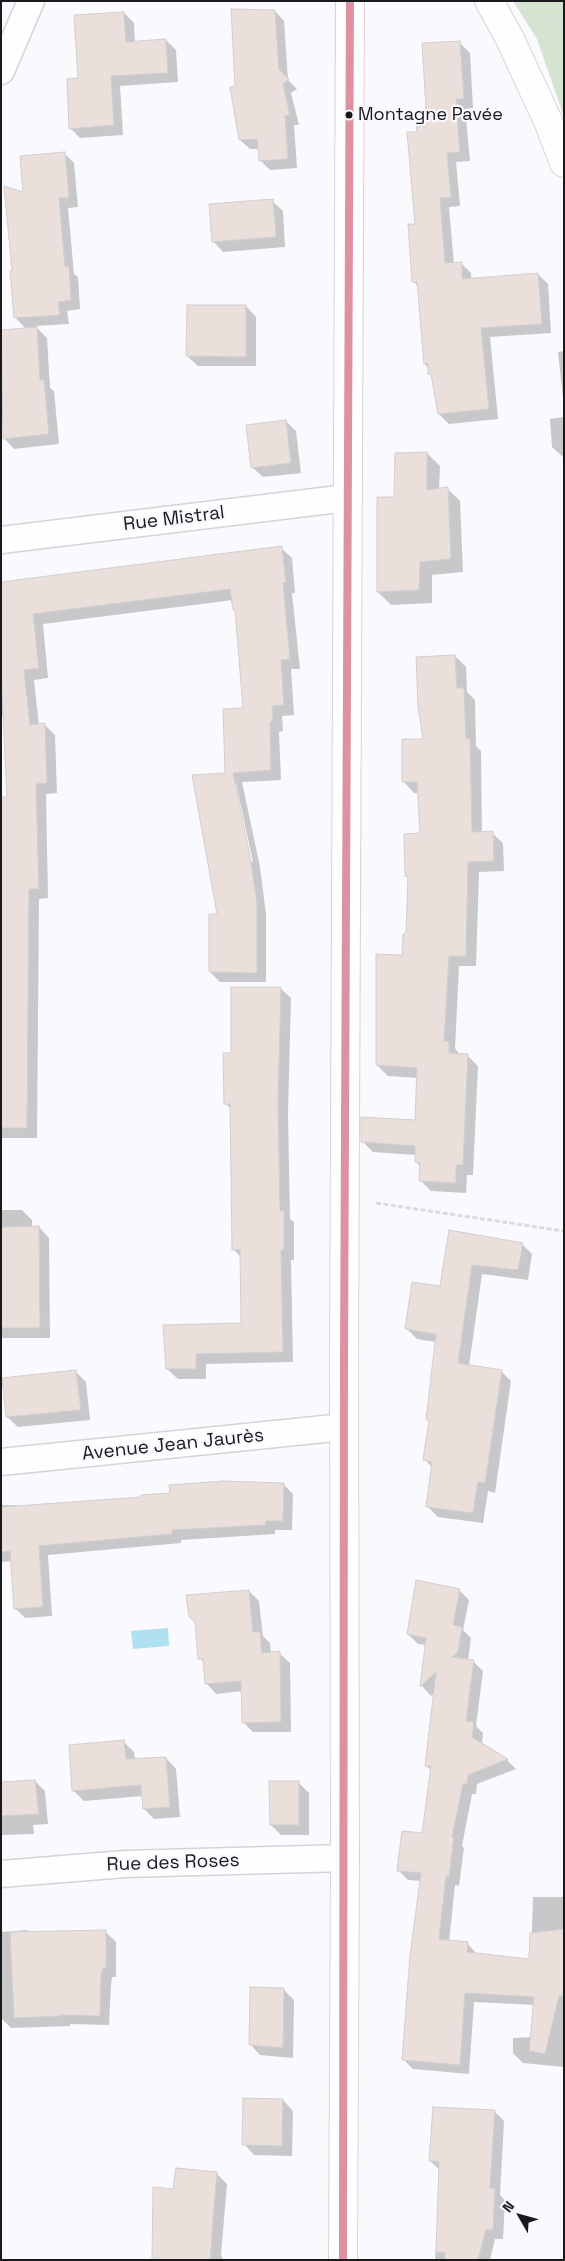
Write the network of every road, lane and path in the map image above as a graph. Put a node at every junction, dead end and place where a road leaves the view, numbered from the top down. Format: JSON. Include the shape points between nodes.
{"nodes":[{"id":1,"x":31,"y":1,"type":"edge"},
{"id":2,"x":350,"y":1,"type":"edge"},
{"id":3,"x":489,"y":1,"type":"edge"},
{"id":4,"x":1,"y":71,"type":"edge"},
{"id":5,"x":564,"y":163,"type":"edge"},
{"id":6,"x":347,"y":498,"type":"junction"},
{"id":7,"x":1,"y":540,"type":"edge"},
{"id":8,"x":345,"y":1199,"type":"junction"},
{"id":9,"x":564,"y":1232,"type":"edge"},
{"id":10,"x":344,"y":1427,"type":"junction"},
{"id":11,"x":1,"y":1462,"type":"edge"},
{"id":12,"x":345,"y":1858,"type":"junction"},
{"id":13,"x":1,"y":1874,"type":"edge"},
{"id":14,"x":343,"y":2260,"type":"edge"}],
"edges":[{"from":1,"to":4,"type":"street"},
{"from":2,"to":6,"type":"street"},
{"from":3,"to":5,"type":"street","via":[[548,121]]},
{"from":6,"to":7,"type":"street","name":"Rue Mistral"},
{"from":6,"to":8,"type":"street"},
{"from":8,"to":9,"type":"path"},
{"from":8,"to":10,"type":"street"},
{"from":10,"to":11,"type":"street","name":"Avenue Jean Jaurès"},
{"from":10,"to":12,"type":"street"},
{"from":12,"to":13,"type":"street","name":"Rue des Roses","via":[[125,1864]]},
{"from":12,"to":14,"type":"street"}]}
